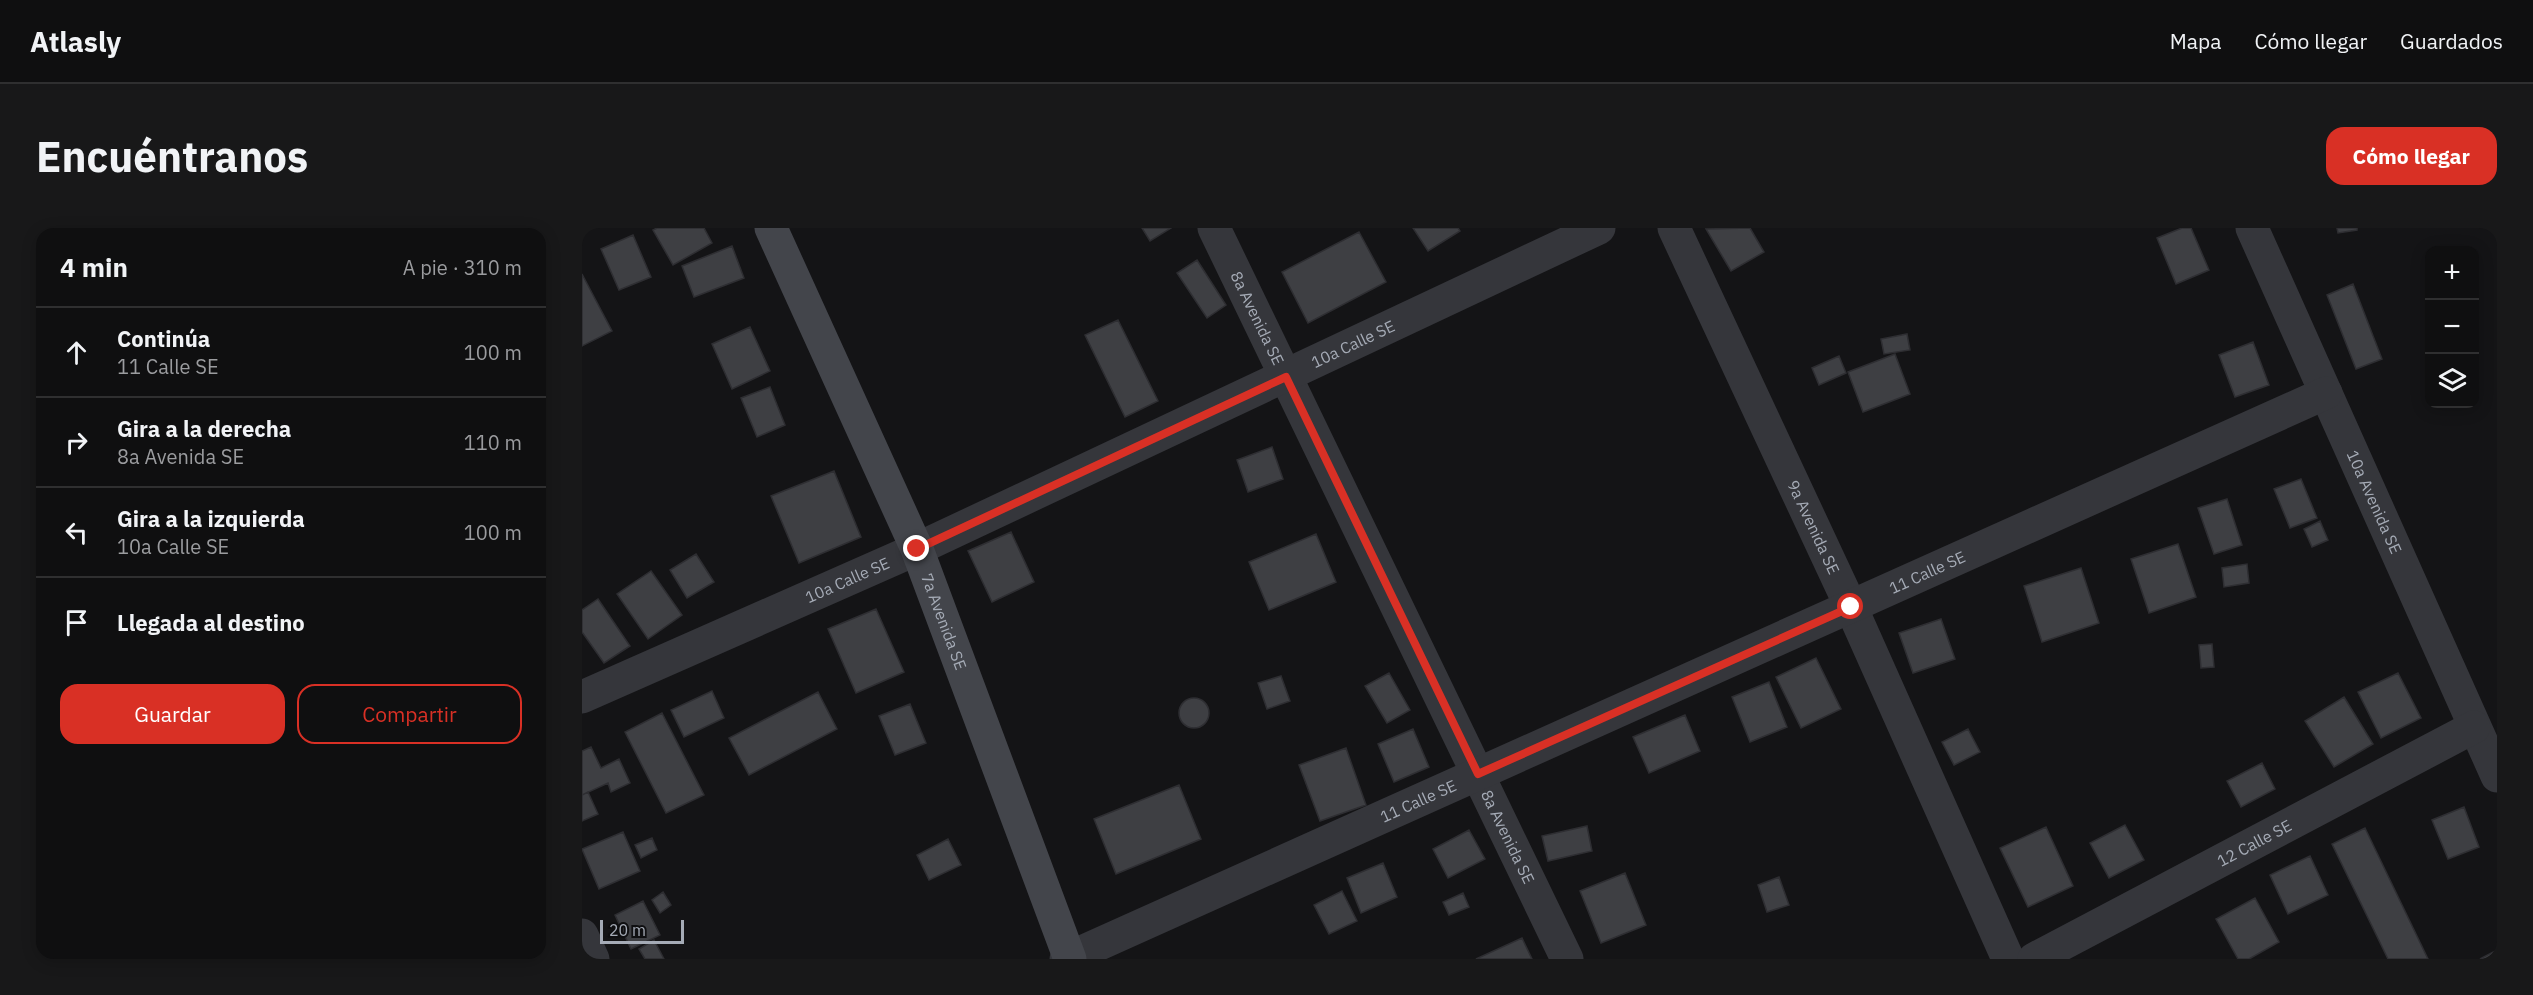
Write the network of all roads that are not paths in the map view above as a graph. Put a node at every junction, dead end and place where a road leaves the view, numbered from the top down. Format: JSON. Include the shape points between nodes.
{"nodes":[{"id":1,"x":771,"y":228,"type":"edge"},
{"id":2,"x":1214,"y":228,"type":"edge"},
{"id":3,"x":1599,"y":228,"type":"edge"},
{"id":4,"x":1674,"y":228,"type":"edge"},
{"id":5,"x":2252,"y":228,"type":"edge"},
{"id":6,"x":1286,"y":377,"type":"junction"},
{"id":7,"x":2326,"y":393,"type":"junction"},
{"id":8,"x":917,"y":549,"type":"junction"},
{"id":9,"x":1851,"y":607,"type":"junction"},
{"id":10,"x":582,"y":697,"type":"edge"},
{"id":11,"x":2474,"y":727,"type":"junction"},
{"id":12,"x":1478,"y":774,"type":"junction"},
{"id":13,"x":2497,"y":776,"type":"edge"},
{"id":14,"x":582,"y":935,"type":"edge"},
{"id":15,"x":1068,"y":958,"type":"edge"},
{"id":16,"x":593,"y":959,"type":"edge"},
{"id":17,"x":1567,"y":959,"type":"edge"},
{"id":18,"x":2008,"y":959,"type":"edge"},
{"id":19,"x":2034,"y":959,"type":"edge"}],
"edges":[{"from":1,"to":8,"type":"street","name":"7a Avenida SE"},
{"from":2,"to":6,"type":"street","name":"8a Avenida SE"},
{"from":3,"to":6,"type":"street","name":"10a Calle SE"},
{"from":4,"to":9,"type":"street","name":"9a Avenida SE"},
{"from":5,"to":7,"type":"street","name":"10a Avenida SE"},
{"from":6,"to":8,"type":"street","name":"10a Calle SE"},
{"from":6,"to":12,"type":"street","name":"8a Avenida SE"},
{"from":7,"to":9,"type":"street","name":"11 Calle SE"},
{"from":7,"to":11,"type":"street","name":"10a Avenida SE"},
{"from":8,"to":10,"type":"street","name":"10a Calle SE"},
{"from":8,"to":15,"type":"street","name":"7a Avenida SE"},
{"from":9,"to":12,"type":"street","name":"11 Calle SE"},
{"from":9,"to":18,"type":"street","name":"9a Avenida SE"},
{"from":11,"to":13,"type":"street","name":"10a Avenida SE"},
{"from":11,"to":19,"type":"street","name":"12 Calle SE"},
{"from":12,"to":15,"type":"street","name":"11 Calle SE"},
{"from":12,"to":17,"type":"street","name":"8a Avenida SE"},
{"from":14,"to":16,"type":"street"}]}
